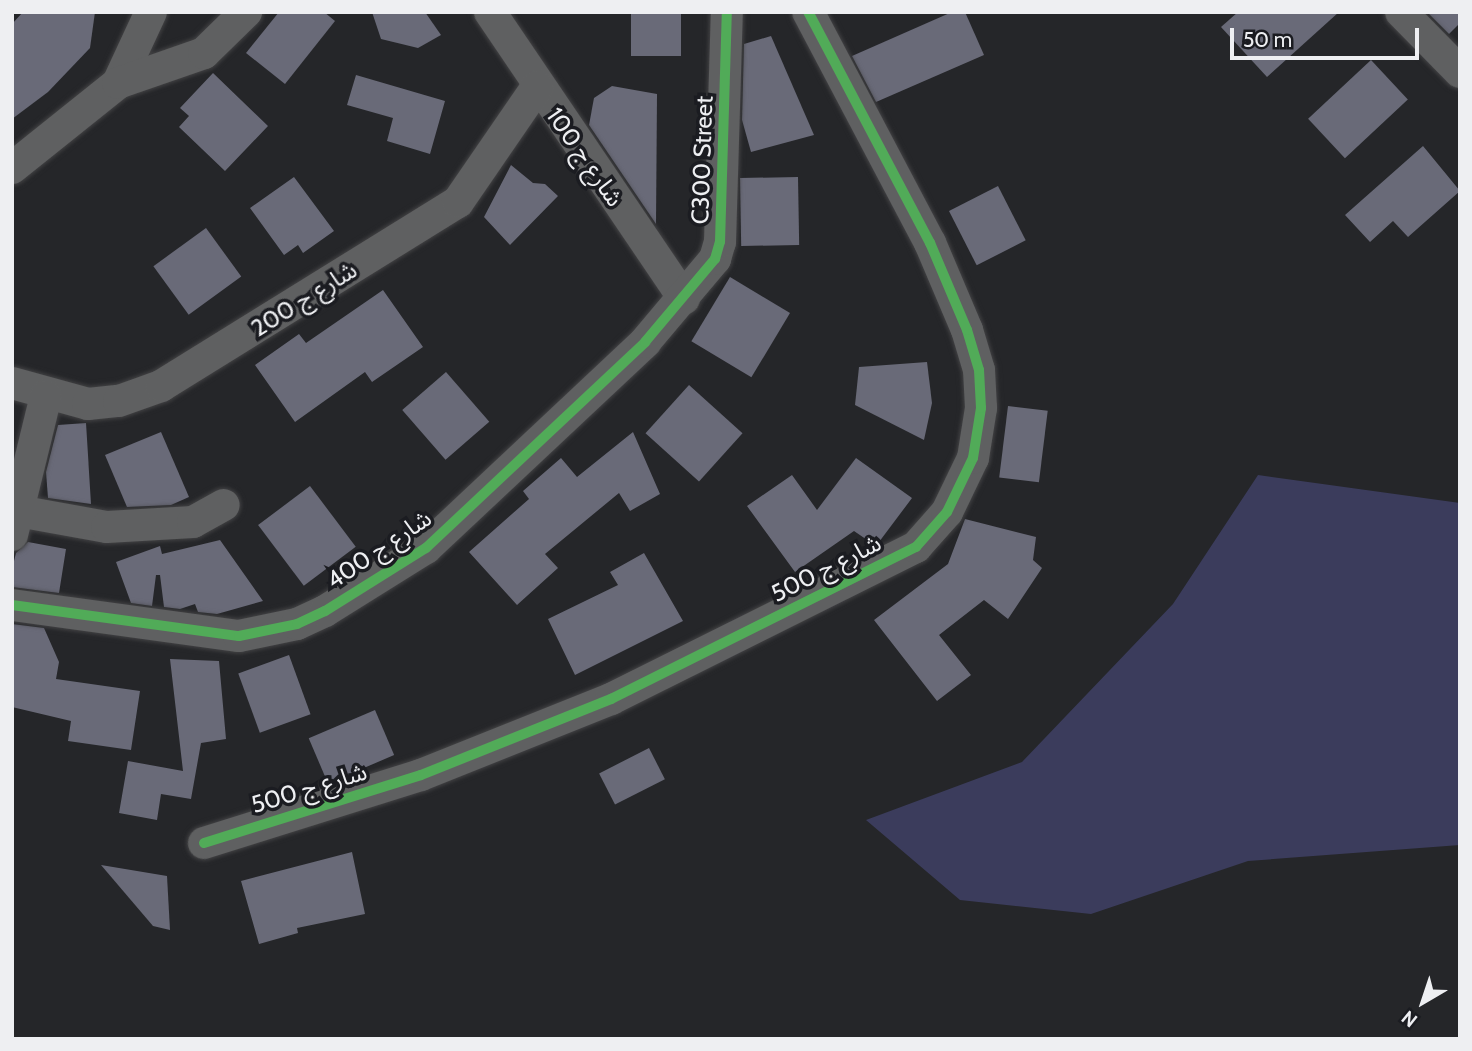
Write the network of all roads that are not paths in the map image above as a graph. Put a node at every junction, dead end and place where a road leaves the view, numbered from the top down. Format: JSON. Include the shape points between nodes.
{"nodes":[{"id":1,"x":150,"y":12,"type":"edge"},
{"id":2,"x":246,"y":12,"type":"edge"},
{"id":3,"x":490,"y":12,"type":"edge"},
{"id":4,"x":727,"y":12,"type":"edge"},
{"id":5,"x":808,"y":12,"type":"edge"},
{"id":6,"x":1401,"y":12,"type":"edge"},
{"id":7,"x":1460,"y":72,"type":"edge"},
{"id":8,"x":118,"y":83,"type":"junction"},
{"id":9,"x":537,"y":87,"type":"junction"},
{"id":10,"x":12,"y":168,"type":"edge"},
{"id":11,"x":684,"y":299,"type":"junction"},
{"id":12,"x":12,"y":383,"type":"edge"},
{"id":13,"x":46,"y":396,"type":"junction"},
{"id":14,"x":224,"y":505,"type":"dead end"},
{"id":15,"x":15,"y":523,"type":"edge"},
{"id":16,"x":12,"y":605,"type":"edge"},
{"id":17,"x":204,"y":843,"type":"dead end"}],
"edges":[{"from":1,"to":8,"type":"street","via":[[134,57]]},
{"from":2,"to":8,"type":"street","via":[[204,53]]},
{"from":3,"to":9,"type":"street","name":"شارع ج 100"},
{"from":4,"to":11,"type":"street","name":"C300 Street","via":[[720,242],[715,259]]},
{"from":5,"to":17,"type":"street","name":"شارع ج 500","via":[[930,243],[979,370],[981,408],[973,458],[947,512],[916,547],[611,699],[422,775]]},
{"from":6,"to":7,"type":"street"},
{"from":8,"to":10,"type":"street"},
{"from":9,"to":11,"type":"street","name":"شارع ج 100"},
{"from":9,"to":13,"type":"street","name":"شارع ج 200","via":[[469,189],[431,221],[143,394],[96,404]]},
{"from":11,"to":16,"type":"street","name":"شارع ج 400","via":[[645,342],[426,548],[306,620],[239,636],[214,635]]},
{"from":12,"to":13,"type":"street","name":"شارع ج 200"},
{"from":13,"to":15,"type":"street"},
{"from":14,"to":15,"type":"street","via":[[193,522],[107,527]]}]}
